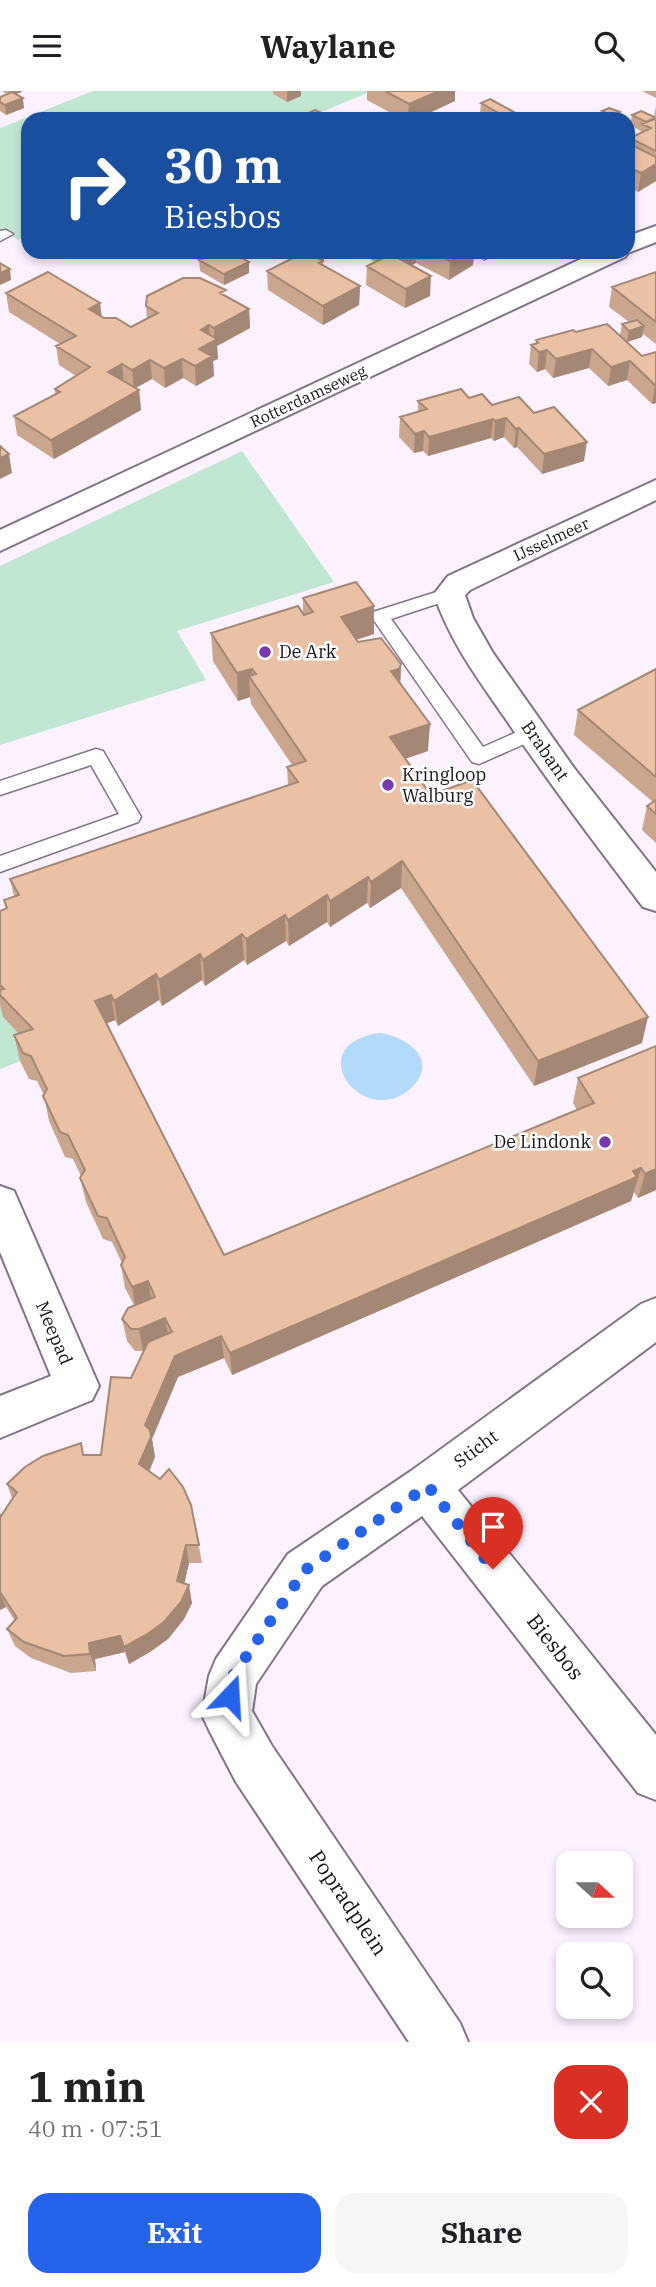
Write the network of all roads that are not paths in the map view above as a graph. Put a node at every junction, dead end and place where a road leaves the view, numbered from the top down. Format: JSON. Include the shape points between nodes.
{"nodes":[{"id":1,"x":656,"y":233,"type":"edge"},
{"id":2,"x":635,"y":243,"type":"edge"},
{"id":3,"x":601,"y":259,"type":"edge"},
{"id":4,"x":656,"y":489,"type":"edge"},
{"id":5,"x":0,"y":542,"type":"edge"},
{"id":6,"x":449,"y":594,"type":"junction"},
{"id":7,"x":533,"y":732,"type":"junction"},
{"id":8,"x":0,"y":787,"type":"edge"},
{"id":9,"x":0,"y":864,"type":"edge"},
{"id":10,"x":656,"y":898,"type":"edge"},
{"id":11,"x":0,"y":1203,"type":"edge"},
{"id":12,"x":656,"y":1317,"type":"edge"},
{"id":13,"x":0,"y":1417,"type":"edge"},
{"id":14,"x":428,"y":1486,"type":"junction"},
{"id":15,"x":254,"y":1764,"type":"joint"},
{"id":16,"x":656,"y":1775,"type":"edge"},
{"id":17,"x":441,"y":2042,"type":"edge"}],
"edges":[{"from":1,"to":2,"type":"street"},
{"from":3,"to":5,"type":"street","name":"Rotterdamseweg"},
{"from":4,"to":6,"type":"street","name":"IJsselmeer","via":[[459,583]]},
{"from":6,"to":7,"type":"street","name":"Brabant","via":[[474,648]]},
{"from":6,"to":7,"type":"lane","via":[[380,616],[479,757]]},
{"from":7,"to":10,"type":"street","name":"Brabant"},
{"from":8,"to":9,"type":"lane","via":[[96,756],[131,817]]},
{"from":11,"to":13,"type":"street","name":"Meepad","via":[[77,1386]]},
{"from":12,"to":14,"type":"street","name":"Sticht"},
{"from":14,"to":15,"type":"street","name":"Sticht","via":[[305,1570],[233,1676],[227,1715]]},
{"from":14,"to":16,"type":"street","name":"Biesbos"},
{"from":15,"to":17,"type":"street","name":"Popradplein"}]}
